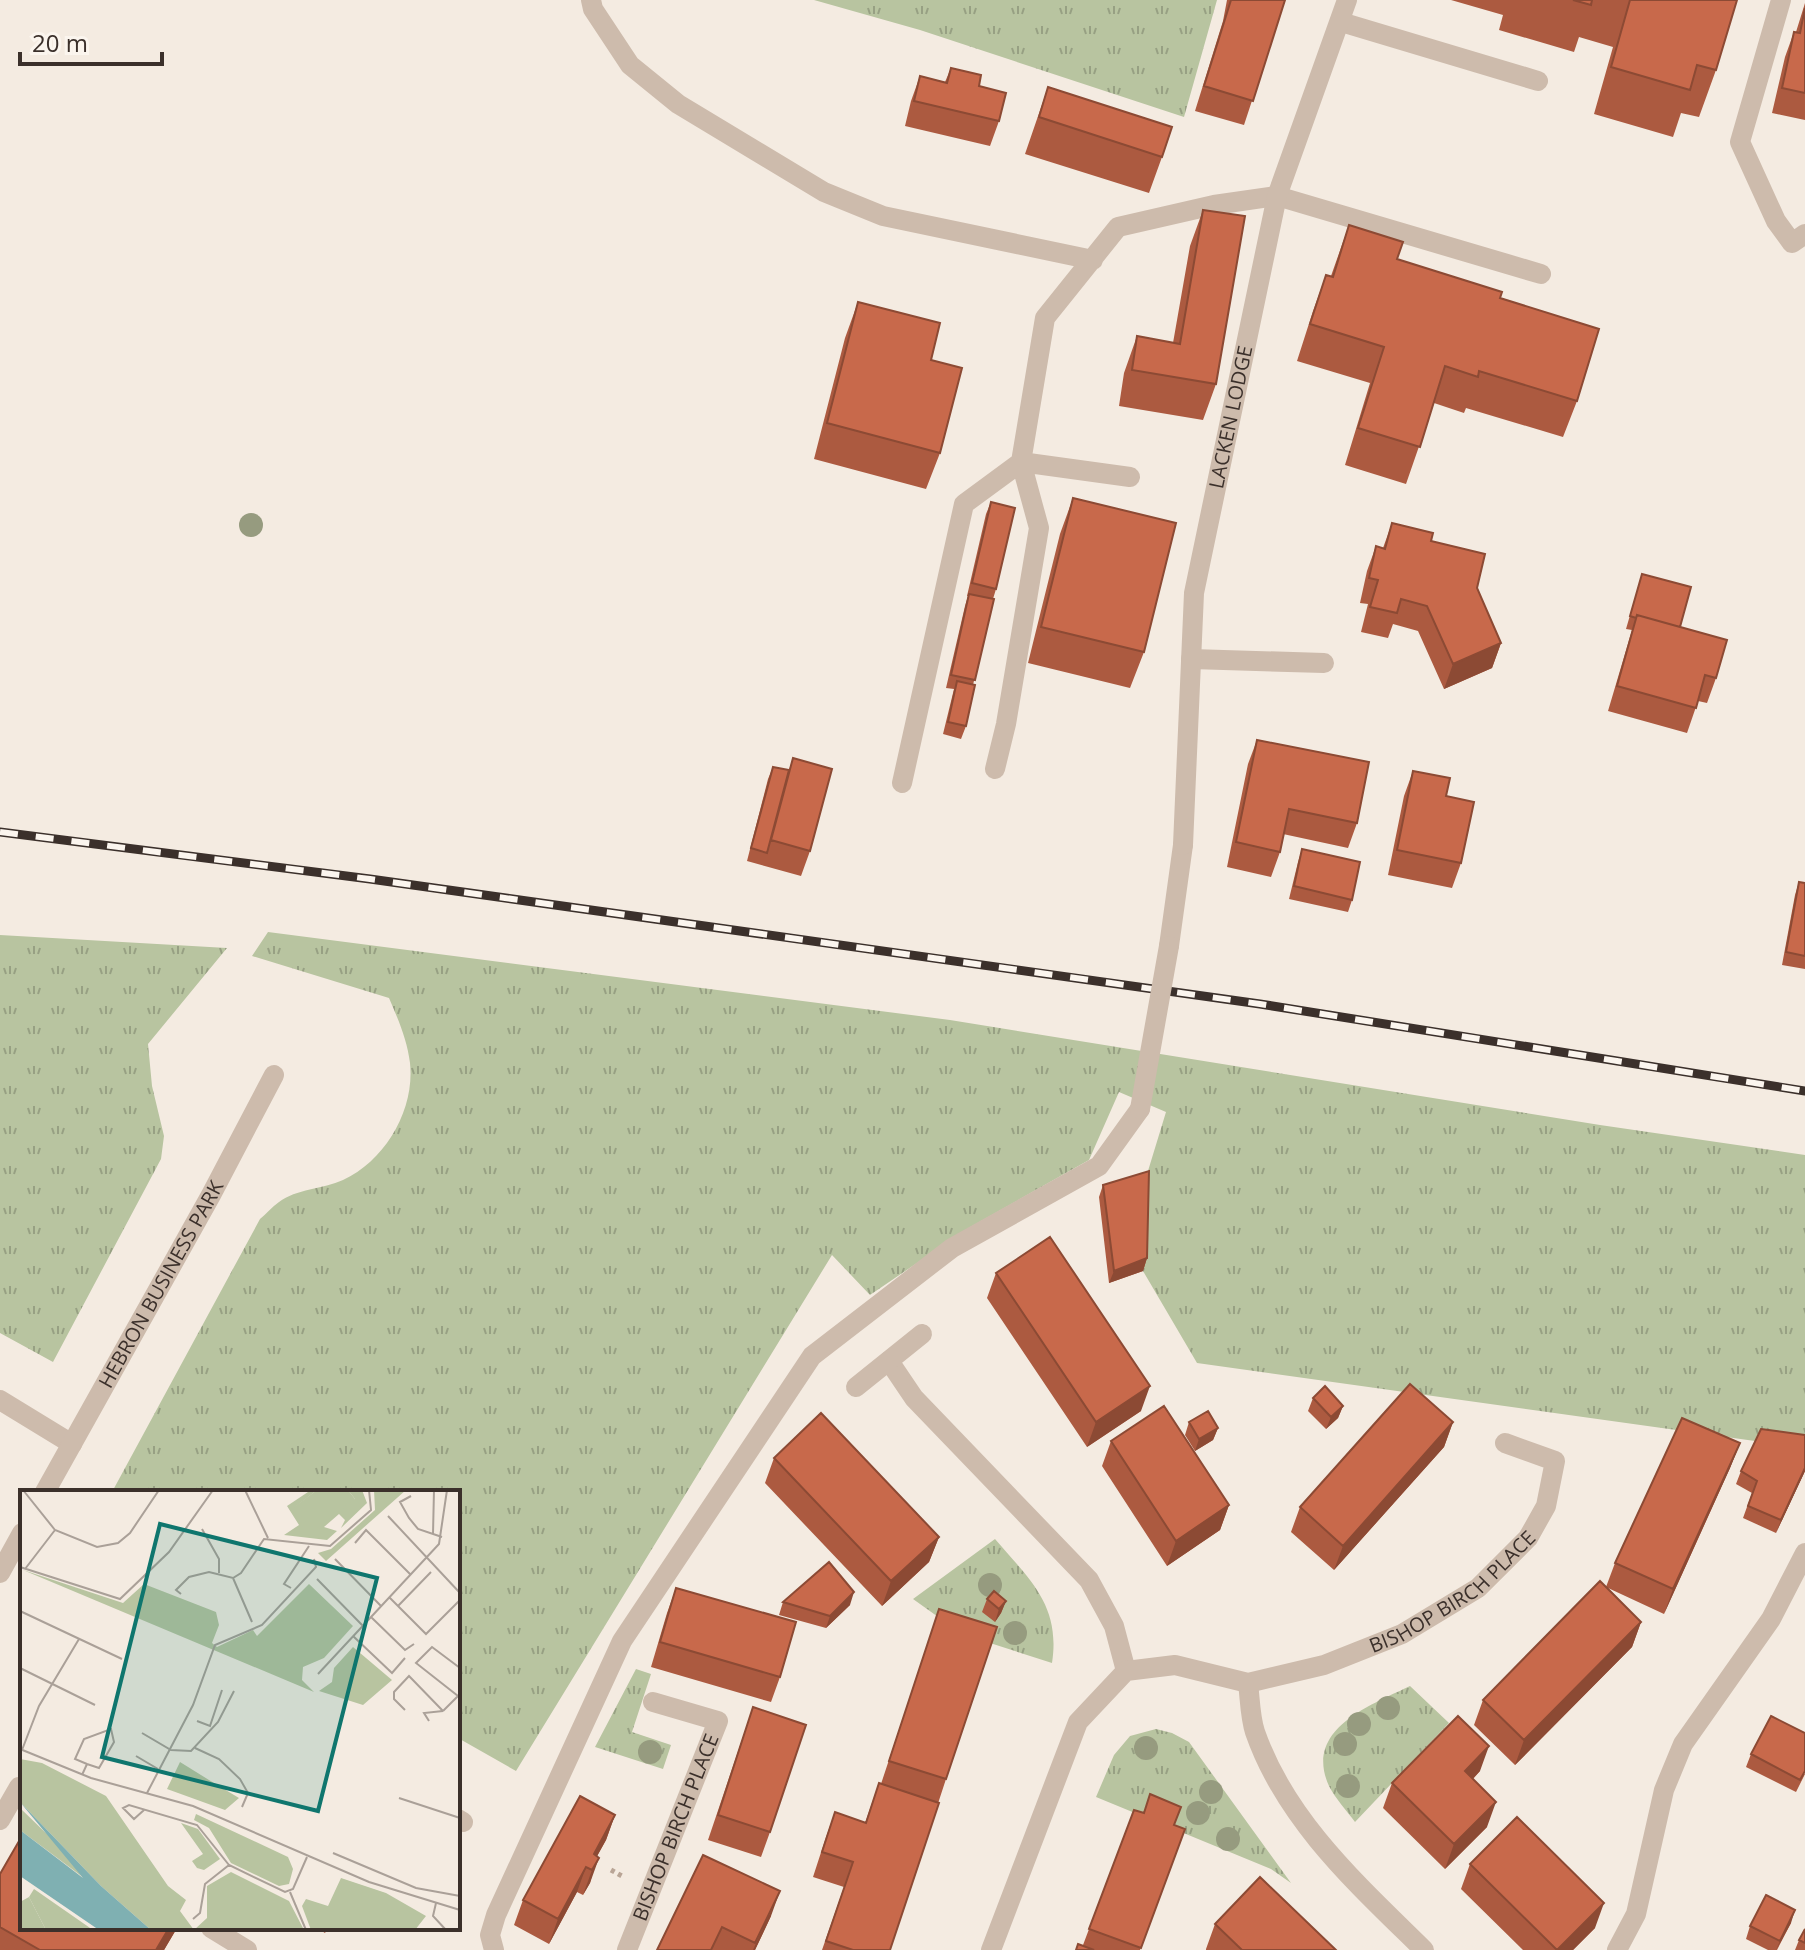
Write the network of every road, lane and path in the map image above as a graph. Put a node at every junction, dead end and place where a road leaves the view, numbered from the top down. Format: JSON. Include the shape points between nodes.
{"nodes":[{"id":1,"x":591,"y":0,"type":"edge"},
{"id":2,"x":1347,"y":0,"type":"edge"},
{"id":3,"x":1781,"y":0,"type":"edge"},
{"id":4,"x":1341,"y":22,"type":"junction"},
{"id":5,"x":1538,"y":81,"type":"dead end"},
{"id":6,"x":1277,"y":196,"type":"junction"},
{"id":7,"x":1805,"y":234,"type":"edge"},
{"id":8,"x":1093,"y":260,"type":"junction"},
{"id":9,"x":1541,"y":274,"type":"dead end"},
{"id":10,"x":1021,"y":462,"type":"junction"},
{"id":11,"x":1130,"y":477,"type":"dead end"},
{"id":12,"x":1191,"y":659,"type":"junction"},
{"id":13,"x":1324,"y":663,"type":"dead end"},
{"id":14,"x":995,"y":769,"type":"dead end"},
{"id":15,"x":902,"y":783,"type":"dead end"},
{"id":16,"x":274,"y":1075,"type":"dead end"},
{"id":17,"x":922,"y":1334,"type":"dead end"},
{"id":18,"x":889,"y":1361,"type":"junction"},
{"id":19,"x":856,"y":1387,"type":"dead end"},
{"id":20,"x":0,"y":1400,"type":"edge"},
{"id":21,"x":1505,"y":1443,"type":"dead end"},
{"id":22,"x":72,"y":1444,"type":"junction"},
{"id":23,"x":46,"y":1490,"type":"edge"},
{"id":24,"x":20,"y":1543,"type":"edge"},
{"id":25,"x":1805,"y":1553,"type":"edge"},
{"id":26,"x":0,"y":1573,"type":"edge"},
{"id":27,"x":1126,"y":1671,"type":"junction"},
{"id":28,"x":1248,"y":1683,"type":"junction"},
{"id":29,"x":653,"y":1702,"type":"dead end"},
{"id":30,"x":0,"y":1777,"type":"edge"},
{"id":31,"x":20,"y":1788,"type":"edge"},
{"id":32,"x":0,"y":1820,"type":"edge"},
{"id":33,"x":214,"y":1930,"type":"edge"},
{"id":34,"x":247,"y":1950,"type":"edge"},
{"id":35,"x":494,"y":1950,"type":"edge"},
{"id":36,"x":627,"y":1950,"type":"edge"},
{"id":37,"x":991,"y":1950,"type":"edge"},
{"id":38,"x":1424,"y":1950,"type":"edge"},
{"id":39,"x":1617,"y":1950,"type":"edge"}],
"edges":[{"from":1,"to":8,"type":"street","via":[[630,65],[678,104],[824,192],[883,216]]},
{"from":2,"to":4,"type":"street","name":"LACKEN LODGE"},
{"from":3,"to":7,"type":"street","via":[[1740,142],[1776,221],[1792,243]]},
{"from":4,"to":5,"type":"street"},
{"from":4,"to":6,"type":"street","name":"LACKEN LODGE"},
{"from":6,"to":8,"type":"street","via":[[1118,227]]},
{"from":6,"to":9,"type":"street"},
{"from":6,"to":12,"type":"street","name":"LACKEN LODGE","via":[[1194,593]]},
{"from":8,"to":10,"type":"street","via":[[1045,318]]},
{"from":10,"to":11,"type":"street"},
{"from":10,"to":14,"type":"street","via":[[1039,528]]},
{"from":10,"to":15,"type":"street","via":[[964,504]]},
{"from":12,"to":13,"type":"street"},
{"from":12,"to":35,"type":"street","name":"LACKEN LODGE","bridge":true,"via":[[1183,845],[1140,1109],[1099,1166],[952,1248],[812,1356],[622,1641],[496,1915],[490,1935]]},
{"from":16,"to":22,"type":"street","name":"HEBRON BUSINESS PARK"},
{"from":17,"to":18,"type":"street"},
{"from":18,"to":19,"type":"street"},
{"from":18,"to":27,"type":"street","via":[[914,1398],[1089,1580],[1114,1626]]},
{"from":20,"to":22,"type":"street"},
{"from":21,"to":28,"type":"street","name":"BISHOP BIRCH PLACE","via":[[1555,1461],[1546,1506],[1528,1538],[1478,1588],[1402,1634],[1324,1665]]},
{"from":22,"to":23,"type":"street","name":"HEBRON BUSINESS PARK"},
{"from":24,"to":26,"type":"street"},
{"from":25,"to":39,"type":"street","via":[[1771,1619],[1683,1744],[1664,1790],[1636,1914]]},
{"from":27,"to":28,"type":"street","name":"BISHOP BIRCH PLACE","via":[[1175,1665]]},
{"from":27,"to":37,"type":"street","via":[[1078,1722]]},
{"from":28,"to":38,"type":"street","via":[[1253,1729],[1278,1787],[1340,1867]]},
{"from":29,"to":36,"type":"street","name":"BISHOP BIRCH PLACE","via":[[718,1721]]},
{"from":30,"to":31,"type":"street"},
{"from":31,"to":32,"type":"street"},
{"from":33,"to":34,"type":"street"}]}
